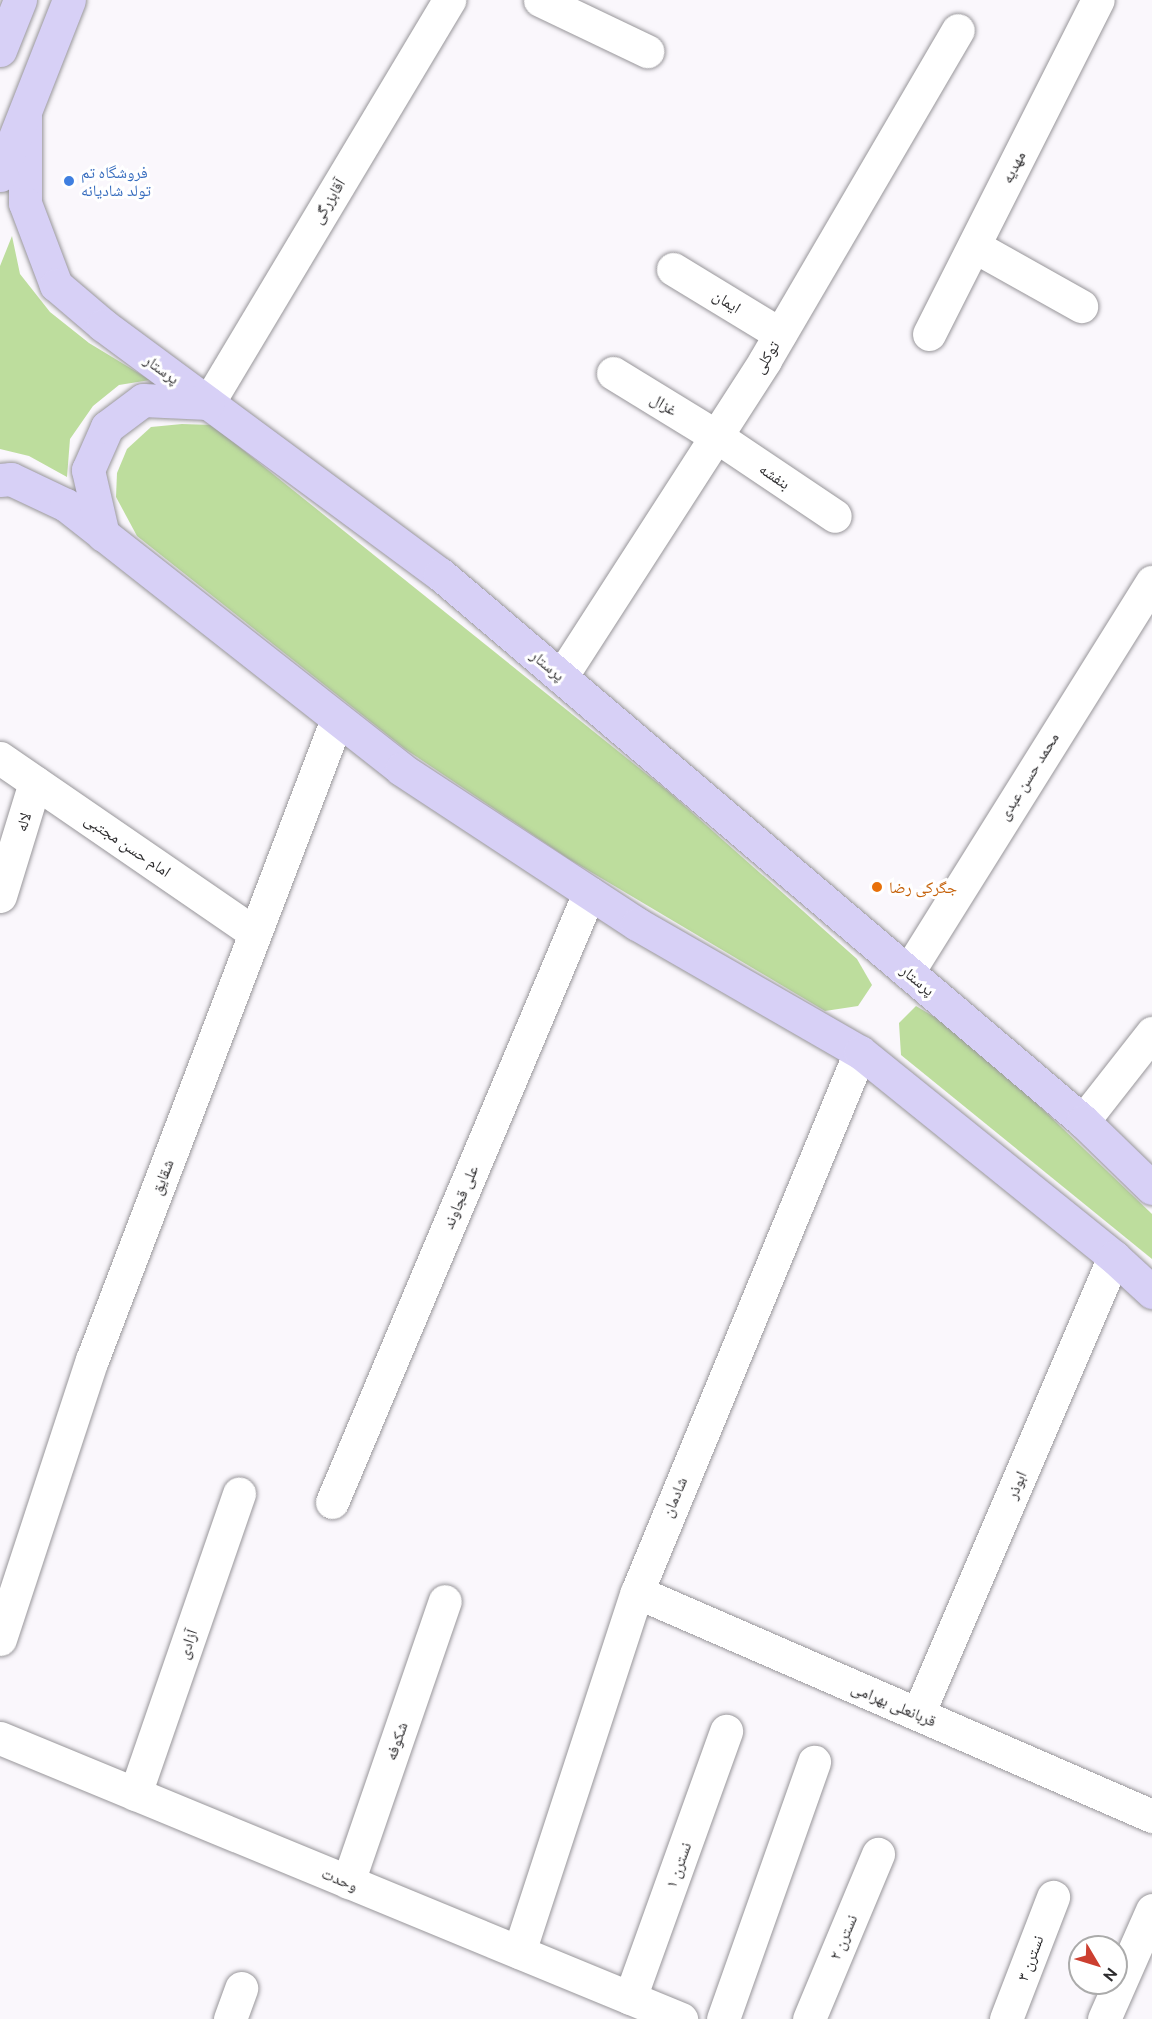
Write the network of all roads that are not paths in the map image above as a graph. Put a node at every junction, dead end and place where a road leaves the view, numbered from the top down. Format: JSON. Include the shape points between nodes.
{"nodes":[{"id":1,"x":20,"y":0,"type":"edge"},
{"id":2,"x":69,"y":0,"type":"edge"},
{"id":3,"x":449,"y":0,"type":"edge"},
{"id":4,"x":540,"y":0,"type":"edge"},
{"id":5,"x":1098,"y":0,"type":"edge"},
{"id":6,"x":958,"y":30,"type":"dead end"},
{"id":7,"x":0,"y":50,"type":"edge"},
{"id":8,"x":647,"y":51,"type":"dead end"},
{"id":9,"x":25,"y":113,"type":"junction"},
{"id":10,"x":0,"y":175,"type":"edge"},
{"id":11,"x":974,"y":246,"type":"junction"},
{"id":12,"x":674,"y":269,"type":"dead end"},
{"id":13,"x":1082,"y":306,"type":"dead end"},
{"id":14,"x":780,"y":334,"type":"junction"},
{"id":15,"x":929,"y":334,"type":"dead end"},
{"id":16,"x":613,"y":373,"type":"dead end"},
{"id":17,"x":208,"y":403,"type":"junction"},
{"id":18,"x":716,"y":435,"type":"junction"},
{"id":19,"x":0,"y":480,"type":"edge"},
{"id":20,"x":835,"y":516,"type":"dead end"},
{"id":21,"x":103,"y":535,"type":"junction"},
{"id":22,"x":1152,"y":582,"type":"edge"},
{"id":23,"x":561,"y":676,"type":"junction"},
{"id":24,"x":337,"y":719,"type":"junction"},
{"id":25,"x":0,"y":758,"type":"edge"},
{"id":26,"x":35,"y":782,"type":"junction"},
{"id":27,"x":589,"y":893,"type":"junction"},
{"id":28,"x":0,"y":896,"type":"edge"},
{"id":29,"x":255,"y":933,"type":"junction"},
{"id":30,"x":908,"y":972,"type":"junction"},
{"id":31,"x":1152,"y":1033,"type":"edge"},
{"id":32,"x":860,"y":1052,"type":"junction"},
{"id":33,"x":1083,"y":1121,"type":"junction"},
{"id":34,"x":1152,"y":1188,"type":"edge"},
{"id":35,"x":1114,"y":1257,"type":"junction"},
{"id":36,"x":1152,"y":1292,"type":"edge"},
{"id":37,"x":238,"y":1493,"type":"dead end"},
{"id":38,"x":332,"y":1502,"type":"dead end"},
{"id":39,"x":636,"y":1592,"type":"junction"},
{"id":40,"x":445,"y":1601,"type":"dead end"},
{"id":41,"x":0,"y":1639,"type":"edge"},
{"id":42,"x":918,"y":1714,"type":"junction"},
{"id":43,"x":726,"y":1731,"type":"dead end"},
{"id":44,"x":0,"y":1738,"type":"edge"},
{"id":45,"x":814,"y":1762,"type":"dead end"},
{"id":46,"x":135,"y":1794,"type":"junction"},
{"id":47,"x":1152,"y":1816,"type":"edge"},
{"id":48,"x":878,"y":1854,"type":"dead end"},
{"id":49,"x":348,"y":1882,"type":"junction"},
{"id":50,"x":1053,"y":1897,"type":"dead end"},
{"id":51,"x":1152,"y":1910,"type":"edge"},
{"id":52,"x":519,"y":1952,"type":"junction"},
{"id":53,"x":242,"y":1988,"type":"dead end"},
{"id":54,"x":630,"y":1998,"type":"junction"},
{"id":55,"x":230,"y":2019,"type":"edge"},
{"id":56,"x":681,"y":2019,"type":"edge"},
{"id":57,"x":723,"y":2019,"type":"edge"},
{"id":58,"x":809,"y":2019,"type":"edge"},
{"id":59,"x":1006,"y":2019,"type":"edge"},
{"id":60,"x":1104,"y":2019,"type":"edge"}],
"edges":[{"from":1,"to":7,"type":"main road"},
{"from":2,"to":9,"type":"main road"},
{"from":3,"to":17,"type":"street","name":"آقابزرگی"},
{"from":4,"to":8,"type":"street"},
{"from":5,"to":11,"type":"street","name":"مهدیه"},
{"from":6,"to":14,"type":"street","name":"توکلی"},
{"from":9,"to":10,"type":"main road"},
{"from":9,"to":17,"type":"main road","name":"پرستار","via":[[25,203],[56,285]]},
{"from":11,"to":13,"type":"street"},
{"from":11,"to":15,"type":"street","name":"مهدیه"},
{"from":12,"to":14,"type":"street","name":"ایمان"},
{"from":14,"to":18,"type":"street","name":"توکلی"},
{"from":16,"to":18,"type":"street","name":"غزال"},
{"from":17,"to":21,"type":"main road","via":[[143,400],[107,427],[88,470]]},
{"from":17,"to":23,"type":"main road","name":"پرستار","via":[[440,574]]},
{"from":18,"to":20,"type":"street","name":"بنفشه"},
{"from":18,"to":23,"type":"street","name":"توکلی"},
{"from":19,"to":21,"type":"main road","via":[[11,479],[66,505]]},
{"from":21,"to":24,"type":"main road"},
{"from":22,"to":30,"type":"street","name":"محمد حسن عبدی"},
{"from":23,"to":30,"type":"main road","name":"پرستار"},
{"from":24,"to":27,"type":"main road","via":[[401,769]]},
{"from":24,"to":29,"type":"street","name":"شقایق"},
{"from":25,"to":26,"type":"street","name":"امام حسن مجتبی"},
{"from":26,"to":28,"type":"street","name":"لاله"},
{"from":26,"to":29,"type":"street","name":"امام حسن مجتبی"},
{"from":27,"to":32,"type":"main road"},
{"from":27,"to":38,"type":"street","name":"علی قجاوند"},
{"from":29,"to":41,"type":"street","name":"شقایق","via":[[92,1360]]},
{"from":30,"to":33,"type":"main road","name":"پرستار"},
{"from":31,"to":33,"type":"street"},
{"from":32,"to":35,"type":"main road"},
{"from":32,"to":39,"type":"street","name":"شادمان"},
{"from":33,"to":34,"type":"main road","name":"پرستار"},
{"from":35,"to":36,"type":"main road"},
{"from":35,"to":42,"type":"street","name":"ابوذر"},
{"from":37,"to":46,"type":"street","name":"آزادی"},
{"from":39,"to":42,"type":"street","name":"قربانعلی بهرامی"},
{"from":39,"to":52,"type":"street","name":"شادمان"},
{"from":40,"to":49,"type":"street","name":"شکوفه"},
{"from":42,"to":47,"type":"street","name":"قربانعلی بهرامی"},
{"from":43,"to":54,"type":"street","name":"نسترن ۱"},
{"from":44,"to":46,"type":"street","name":"وحدت"},
{"from":45,"to":57,"type":"street"},
{"from":46,"to":49,"type":"street","name":"وحدت"},
{"from":48,"to":58,"type":"street","name":"نسترن ۲"},
{"from":49,"to":52,"type":"street","name":"وحدت"},
{"from":50,"to":59,"type":"street","name":"نسترن ۳"},
{"from":51,"to":60,"type":"street"},
{"from":52,"to":54,"type":"street","name":"وحدت"},
{"from":53,"to":55,"type":"street"},
{"from":54,"to":56,"type":"street","name":"وحدت"}]}
